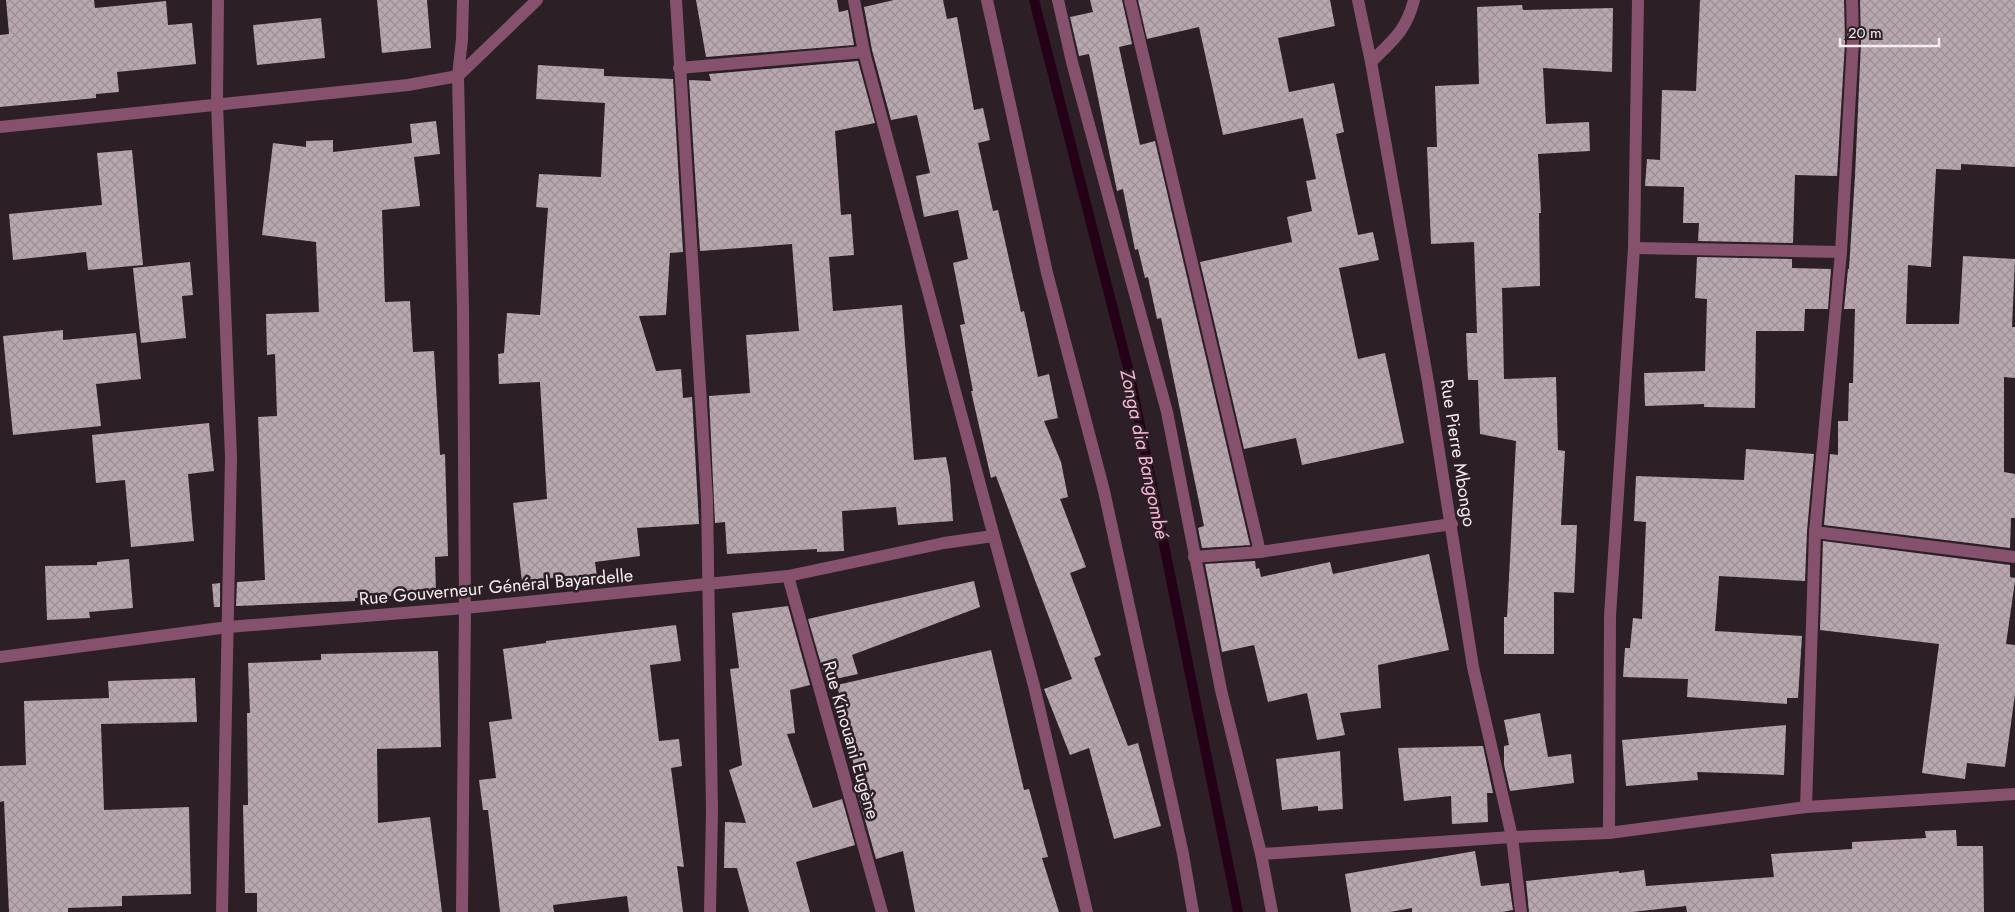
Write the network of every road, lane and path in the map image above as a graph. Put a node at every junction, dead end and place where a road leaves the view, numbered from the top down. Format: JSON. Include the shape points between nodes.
{"nodes":[{"id":1,"x":218,"y":0,"type":"edge"},
{"id":2,"x":463,"y":0,"type":"edge"},
{"id":3,"x":537,"y":0,"type":"edge"},
{"id":4,"x":676,"y":0,"type":"edge"},
{"id":5,"x":854,"y":0,"type":"edge"},
{"id":6,"x":987,"y":0,"type":"edge"},
{"id":7,"x":1058,"y":0,"type":"edge"},
{"id":8,"x":1130,"y":0,"type":"edge"},
{"id":9,"x":1358,"y":0,"type":"edge"},
{"id":10,"x":1414,"y":0,"type":"edge"},
{"id":11,"x":1638,"y":0,"type":"edge"},
{"id":12,"x":1852,"y":0,"type":"edge"},
{"id":13,"x":864,"y":52,"type":"junction"},
{"id":14,"x":1371,"y":62,"type":"junction"},
{"id":15,"x":679,"y":68,"type":"junction"},
{"id":16,"x":458,"y":76,"type":"junction"},
{"id":17,"x":217,"y":104,"type":"junction"},
{"id":18,"x":0,"y":127,"type":"edge"},
{"id":19,"x":1634,"y":248,"type":"junction"},
{"id":20,"x":1841,"y":252,"type":"junction"},
{"id":21,"x":1452,"y":524,"type":"junction"},
{"id":22,"x":1815,"y":532,"type":"junction"},
{"id":23,"x":993,"y":536,"type":"junction"},
{"id":24,"x":1260,"y":552,"type":"junction"},
{"id":25,"x":1194,"y":557,"type":"junction"},
{"id":26,"x":2015,"y":558,"type":"edge"},
{"id":27,"x":788,"y":576,"type":"junction"},
{"id":28,"x":709,"y":585,"type":"junction"},
{"id":29,"x":465,"y":608,"type":"junction"},
{"id":30,"x":228,"y":627,"type":"junction"},
{"id":31,"x":0,"y":657,"type":"edge"},
{"id":32,"x":2015,"y":794,"type":"edge"},
{"id":33,"x":1806,"y":807,"type":"junction"},
{"id":34,"x":1609,"y":833,"type":"junction"},
{"id":35,"x":1512,"y":837,"type":"junction"},
{"id":36,"x":1261,"y":854,"type":"junction"},
{"id":37,"x":222,"y":912,"type":"edge"},
{"id":38,"x":462,"y":912,"type":"edge"},
{"id":39,"x":710,"y":912,"type":"edge"},
{"id":40,"x":882,"y":912,"type":"edge"},
{"id":41,"x":1087,"y":912,"type":"edge"},
{"id":42,"x":1193,"y":912,"type":"edge"},
{"id":43,"x":1272,"y":912,"type":"edge"},
{"id":44,"x":1521,"y":912,"type":"edge"}],
"edges":[{"from":1,"to":17,"type":"street"},
{"from":2,"to":16,"type":"street"},
{"from":3,"to":16,"type":"street"},
{"from":4,"to":15,"type":"street"},
{"from":5,"to":13,"type":"street"},
{"from":6,"to":42,"type":"street","via":[[1046,272],[1104,491]]},
{"from":7,"to":25,"type":"street","via":[[1167,412]]},
{"from":8,"to":24,"type":"street"},
{"from":9,"to":14,"type":"street","name":"Rue Pierre Mbongo"},
{"from":10,"to":14,"type":"street","via":[[1410,16],[1400,32]]},
{"from":11,"to":19,"type":"street"},
{"from":12,"to":20,"type":"street","via":[[1853,42]]},
{"from":13,"to":15,"type":"street"},
{"from":13,"to":23,"type":"street"},
{"from":14,"to":21,"type":"street","name":"Rue Pierre Mbongo"},
{"from":15,"to":28,"type":"street","via":[[707,500]]},
{"from":16,"to":17,"type":"street","via":[[408,86]]},
{"from":16,"to":29,"type":"street"},
{"from":17,"to":18,"type":"street"},
{"from":17,"to":30,"type":"street","via":[[231,457]]},
{"from":19,"to":20,"type":"street"},
{"from":19,"to":34,"type":"street","via":[[1610,616]]},
{"from":20,"to":22,"type":"street"},
{"from":21,"to":24,"type":"street"},
{"from":21,"to":35,"type":"street","name":"Rue Pierre Mbongo","via":[[1473,667]]},
{"from":22,"to":26,"type":"street"},
{"from":22,"to":33,"type":"street"},
{"from":23,"to":27,"type":"street","name":"Rue Gouverneur Général Bayardelle","via":[[944,543]]},
{"from":23,"to":41,"type":"street","via":[[1034,686]]},
{"from":24,"to":25,"type":"street"},
{"from":25,"to":36,"type":"street","via":[[1221,690]]},
{"from":27,"to":28,"type":"street","name":"Rue Gouverneur Général Bayardelle"},
{"from":27,"to":40,"type":"street","name":"Rue Kinouani Eugène"},
{"from":28,"to":29,"type":"street","name":"Rue Gouverneur Général Bayardelle"},
{"from":28,"to":39,"type":"street"},
{"from":29,"to":30,"type":"street","name":"Rue Gouverneur Général Bayardelle"},
{"from":29,"to":38,"type":"street"},
{"from":30,"to":31,"type":"street","name":"Rue Gouverneur Général Bayardelle"},
{"from":30,"to":37,"type":"street"},
{"from":32,"to":33,"type":"street"},
{"from":33,"to":34,"type":"street"},
{"from":34,"to":35,"type":"street"},
{"from":35,"to":36,"type":"street"},
{"from":35,"to":44,"type":"street","name":"Rue Pierre Mbongo"},
{"from":36,"to":43,"type":"street"}]}
